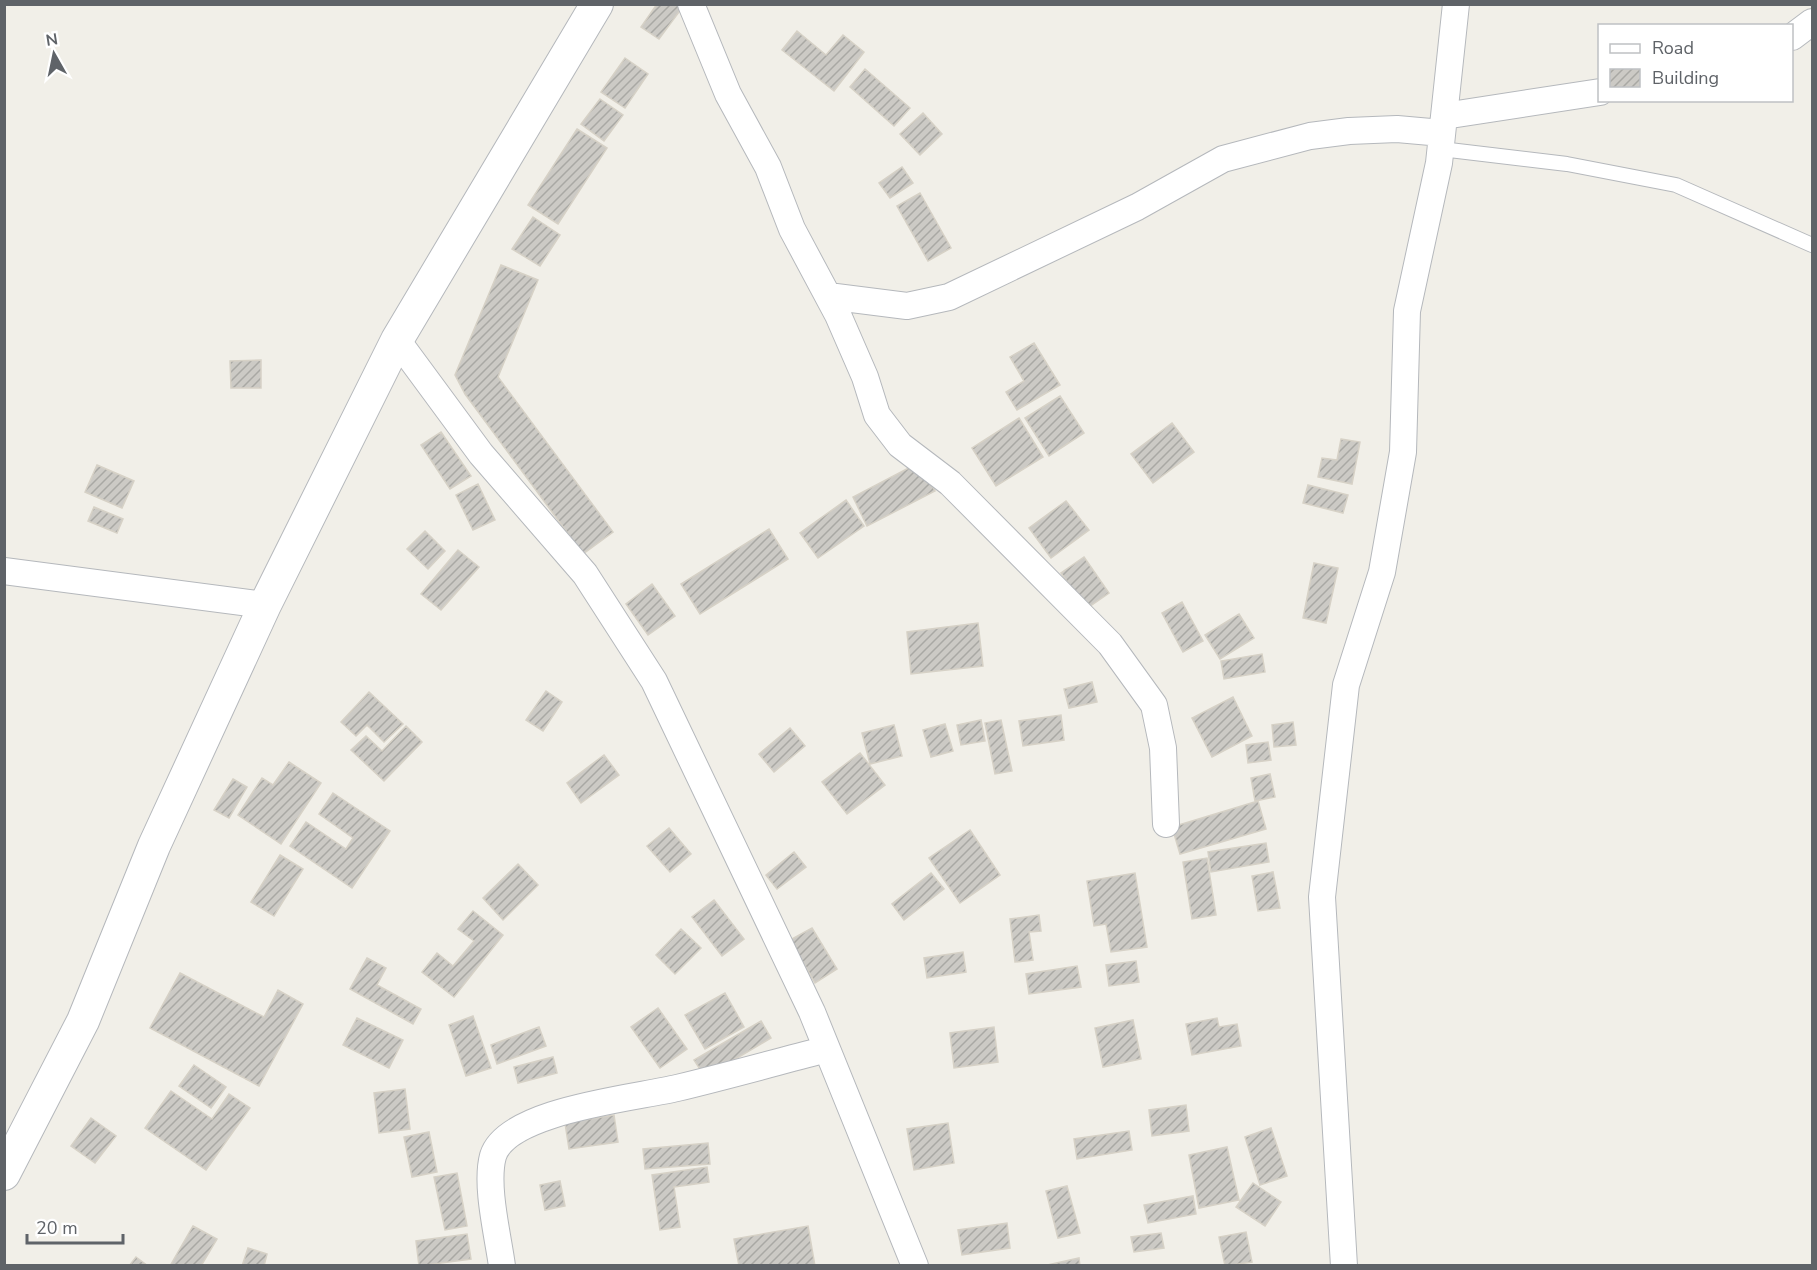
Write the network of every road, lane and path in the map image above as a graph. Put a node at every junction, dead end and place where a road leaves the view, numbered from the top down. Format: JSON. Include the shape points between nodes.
{"nodes":[{"id":1,"x":597,"y":4,"type":"edge"},
{"id":2,"x":691,"y":4,"type":"edge"},
{"id":3,"x":1456,"y":4,"type":"edge"},
{"id":4,"x":1812,"y":22,"type":"edge"},
{"id":5,"x":1793,"y":35,"type":"edge"},
{"id":6,"x":1598,"y":92,"type":"edge"},
{"id":7,"x":1442,"y":132,"type":"junction"},
{"id":8,"x":1812,"y":245,"type":"edge"},
{"id":9,"x":828,"y":296,"type":"junction"},
{"id":10,"x":397,"y":340,"type":"junction"},
{"id":11,"x":4,"y":571,"type":"edge"},
{"id":12,"x":265,"y":604,"type":"junction"},
{"id":13,"x":1166,"y":824,"type":"dead end"},
{"id":14,"x":827,"y":1049,"type":"junction"},
{"id":15,"x":4,"y":1174,"type":"edge"},
{"id":16,"x":502,"y":1266,"type":"edge"},
{"id":17,"x":915,"y":1266,"type":"edge"},
{"id":18,"x":1344,"y":1266,"type":"edge"}],
"edges":[{"from":1,"to":10,"type":"street"},
{"from":2,"to":9,"type":"street","via":[[728,94],[768,167],[792,229]]},
{"from":3,"to":7,"type":"street"},
{"from":4,"to":5,"type":"street"},
{"from":6,"to":7,"type":"street"},
{"from":7,"to":8,"type":"lane","via":[[1568,164],[1676,185]]},
{"from":7,"to":9,"type":"street","via":[[1349,131],[1310,136],[1223,159],[1137,207],[949,297],[907,306]]},
{"from":7,"to":18,"type":"street","via":[[1407,311],[1403,452],[1382,572],[1346,685],[1322,897]]},
{"from":9,"to":13,"type":"street","via":[[865,377],[877,415],[900,445],[950,483],[1070,602],[1110,645],[1154,705],[1163,748]]},
{"from":10,"to":12,"type":"street"},
{"from":10,"to":14,"type":"street","via":[[481,454],[585,574],[654,681]]},
{"from":11,"to":12,"type":"street"},
{"from":12,"to":15,"type":"street","via":[[154,846],[83,1021]]},
{"from":14,"to":16,"type":"street","via":[[674,1089],[606,1100],[537,1121],[504,1140],[494,1155],[491,1176]]},
{"from":14,"to":17,"type":"street"}]}
